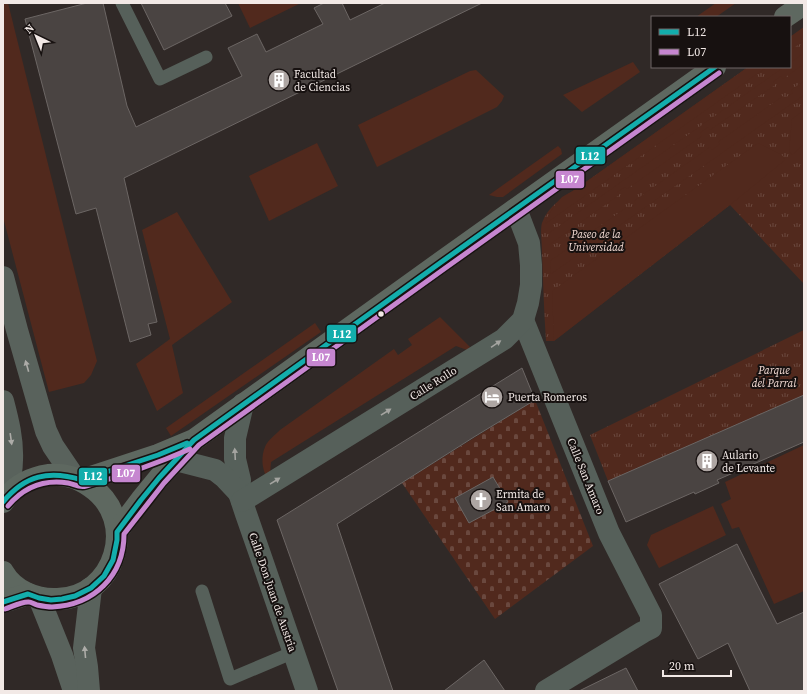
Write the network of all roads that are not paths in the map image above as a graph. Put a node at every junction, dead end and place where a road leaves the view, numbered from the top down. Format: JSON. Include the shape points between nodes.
{"nodes":[{"id":1,"x":122,"y":3,"type":"edge"},
{"id":2,"x":804,"y":4,"type":"edge"},
{"id":3,"x":786,"y":16,"type":"edge"},
{"id":4,"x":206,"y":58,"type":"dead end"},
{"id":5,"x":714,"y":68,"type":"edge"},
{"id":6,"x":516,"y":209,"type":"junction"},
{"id":7,"x":3,"y":277,"type":"edge"},
{"id":8,"x":523,"y":320,"type":"junction"},
{"id":9,"x":3,"y":401,"type":"edge"},
{"id":10,"x":243,"y":404,"type":"junction"},
{"id":11,"x":194,"y":440,"type":"junction"},
{"id":12,"x":176,"y":460,"type":"junction"},
{"id":13,"x":78,"y":479,"type":"junction"},
{"id":14,"x":241,"y":497,"type":"junction"},
{"id":15,"x":5,"y":500,"type":"edge"},
{"id":16,"x":117,"y":532,"type":"junction"},
{"id":17,"x":3,"y":572,"type":"edge"},
{"id":18,"x":91,"y":588,"type":"junction"},
{"id":19,"x":202,"y":590,"type":"dead end"},
{"id":20,"x":34,"y":596,"type":"junction"},
{"id":21,"x":3,"y":602,"type":"edge"},
{"id":22,"x":294,"y":652,"type":"junction"},
{"id":23,"x":74,"y":691,"type":"edge"},
{"id":24,"x":89,"y":691,"type":"edge"},
{"id":25,"x":306,"y":691,"type":"edge"},
{"id":26,"x":546,"y":691,"type":"edge"}],
"edges":[{"from":1,"to":4,"type":"lane","via":[[160,80]]},
{"from":2,"to":3,"type":"highway"},
{"from":5,"to":6,"type":"highway"},
{"from":6,"to":8,"type":"street","name":"Calle Rollo","via":[[529,243],[531,265],[531,285]]},
{"from":6,"to":10,"type":"highway"},
{"from":13,"to":7,"type":"main road","one_way":true,"via":[[53,446],[46,431]]},
{"from":14,"to":8,"type":"street","name":"Calle Rollo","one_way":true,"via":[[504,339]]},
{"from":8,"to":26,"type":"street","name":"Calle San Amaro","via":[[609,533],[651,615],[651,628]]},
{"from":9,"to":15,"type":"main road","one_way":true,"via":[[12,444],[11,473]]},
{"from":10,"to":11,"type":"highway"},
{"from":14,"to":10,"type":"street","name":"Calle Don Juan de Austria","one_way":true,"via":[[235,459],[235,438]]},
{"from":11,"to":12,"type":"highway"},
{"from":11,"to":13,"type":"highway","via":[[158,455]]},
{"from":12,"to":14,"type":"street","name":"Calle Don Juan de Austria","via":[[215,470]]},
{"from":12,"to":16,"type":"highway"},
{"from":13,"to":15,"type":"highway","via":[[56,475],[37,477],[14,490]]},
{"from":13,"to":16,"type":"highway","via":[[98,492],[106,502],[114,516]]},
{"from":14,"to":22,"type":"street","name":"Calle Don Juan de Austria"},
{"from":16,"to":18,"type":"highway","via":[[113,560],[104,576]]},
{"from":17,"to":20,"type":"highway","via":[[15,586]]},
{"from":18,"to":20,"type":"highway","via":[[62,599],[50,600]]},
{"from":24,"to":18,"type":"main road","one_way":true,"via":[[84,648]]},
{"from":19,"to":22,"type":"lane","via":[[230,679]]},
{"from":20,"to":21,"type":"highway"},
{"from":20,"to":23,"type":"main road","via":[[62,655]]},
{"from":22,"to":25,"type":"street","name":"Calle Don Juan de Austria"}]}
